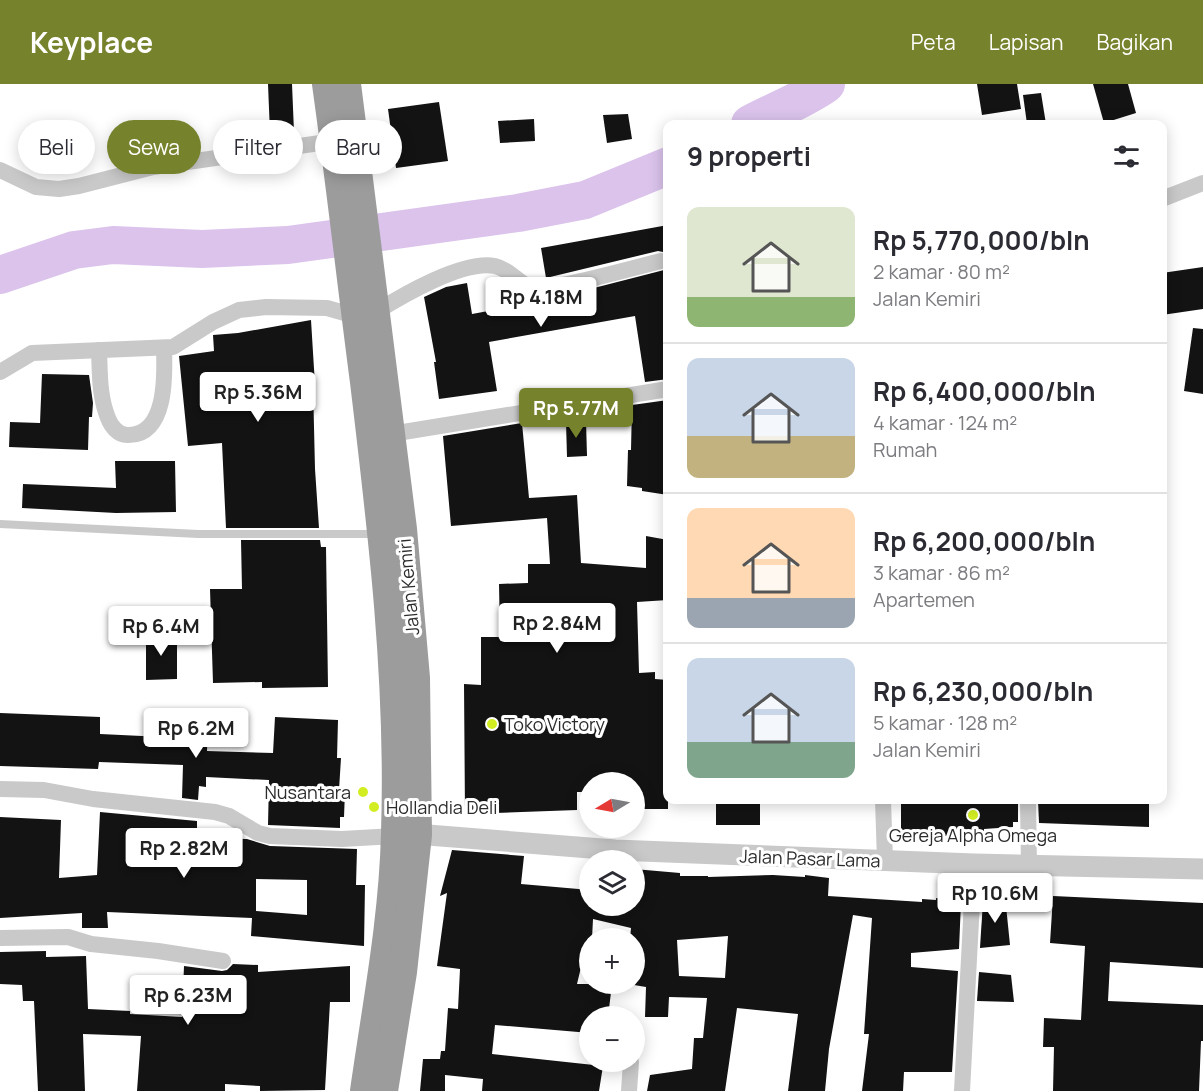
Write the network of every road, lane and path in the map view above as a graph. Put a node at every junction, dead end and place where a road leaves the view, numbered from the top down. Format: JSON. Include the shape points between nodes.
{"nodes":[{"id":1,"x":327,"y":84,"type":"edge"},
{"id":2,"x":347,"y":84,"type":"edge"},
{"id":3,"x":338,"y":120,"type":"edge"},
{"id":4,"x":345,"y":120,"type":"edge"},
{"id":5,"x":315,"y":143,"type":"edge"},
{"id":6,"x":0,"y":170,"type":"edge"},
{"id":7,"x":348,"y":174,"type":"edge"},
{"id":8,"x":1203,"y":183,"type":"edge"},
{"id":9,"x":1167,"y":197,"type":"edge"},
{"id":10,"x":661,"y":261,"type":"dead end"},
{"id":11,"x":365,"y":306,"type":"junction"},
{"id":12,"x":164,"y":348,"type":"junction"},
{"id":13,"x":99,"y":350,"type":"junction"},
{"id":14,"x":0,"y":372,"type":"edge"},
{"id":15,"x":663,"y":390,"type":"edge"},
{"id":16,"x":391,"y":434,"type":"junction"},
{"id":17,"x":0,"y":524,"type":"edge"},
{"id":18,"x":383,"y":534,"type":"junction"},
{"id":19,"x":0,"y":789,"type":"edge"},
{"id":20,"x":883,"y":804,"type":"edge"},
{"id":21,"x":1028,"y":804,"type":"edge"},
{"id":22,"x":407,"y":836,"type":"junction"},
{"id":23,"x":885,"y":861,"type":"junction"},
{"id":24,"x":974,"y":864,"type":"junction"},
{"id":25,"x":1029,"y":866,"type":"junction"},
{"id":26,"x":1203,"y":869,"type":"edge"},
{"id":27,"x":0,"y":938,"type":"edge"},
{"id":28,"x":223,"y":961,"type":"dead end"},
{"id":29,"x":630,"y":1072,"type":"edge"},
{"id":30,"x":364,"y":1091,"type":"edge"},
{"id":31,"x":384,"y":1091,"type":"edge"},
{"id":32,"x":629,"y":1091,"type":"edge"},
{"id":33,"x":962,"y":1091,"type":"edge"}],
"edges":[{"from":1,"to":3,"type":"highway","name":"Jalan Kemiri"},
{"from":2,"to":4,"type":"highway","name":"Jalan Kemiri"},
{"from":5,"to":6,"type":"street","via":[[153,167],[59,189],[36,187]]},
{"from":7,"to":11,"type":"highway","name":"Jalan Kemiri"},
{"from":8,"to":9,"type":"street"},
{"from":10,"to":11,"type":"street","via":[[541,290],[521,284],[494,266],[479,267]]},
{"from":11,"to":12,"type":"street","via":[[239,310]]},
{"from":11,"to":16,"type":"highway","name":"Jalan Kemiri"},
{"from":11,"to":18,"type":"highway","name":"Jalan Kemiri"},
{"from":12,"to":13,"type":"street"},
{"from":12,"to":13,"type":"street","via":[[165,377],[158,416],[142,432],[126,435],[116,432],[108,420],[101,396]]},
{"from":13,"to":14,"type":"street","via":[[32,353]]},
{"from":15,"to":16,"type":"street"},
{"from":16,"to":22,"type":"highway","name":"Jalan Kemiri","via":[[404,529],[416,678]]},
{"from":17,"to":18,"type":"lane","via":[[198,534]]},
{"from":18,"to":22,"type":"highway","name":"Jalan Kemiri"},
{"from":19,"to":22,"type":"street","via":[[44,790],[215,812],[270,836]]},
{"from":20,"to":23,"type":"street"},
{"from":21,"to":25,"type":"street"},
{"from":22,"to":23,"type":"street","name":"Jalan Pasar Lama","via":[[615,850]]},
{"from":22,"to":30,"type":"highway","name":"Jalan Kemiri","via":[[387,929]]},
{"from":22,"to":31,"type":"highway","name":"Jalan Kemiri","via":[[404,961]]},
{"from":23,"to":24,"type":"street","name":"Jalan Pasar Lama"},
{"from":24,"to":25,"type":"street","name":"Jalan Pasar Lama"},
{"from":24,"to":33,"type":"street"},
{"from":25,"to":26,"type":"street","name":"Jalan Pasar Lama"},
{"from":27,"to":28,"type":"street","via":[[68,937],[91,944]]},
{"from":29,"to":32,"type":"street"}]}
